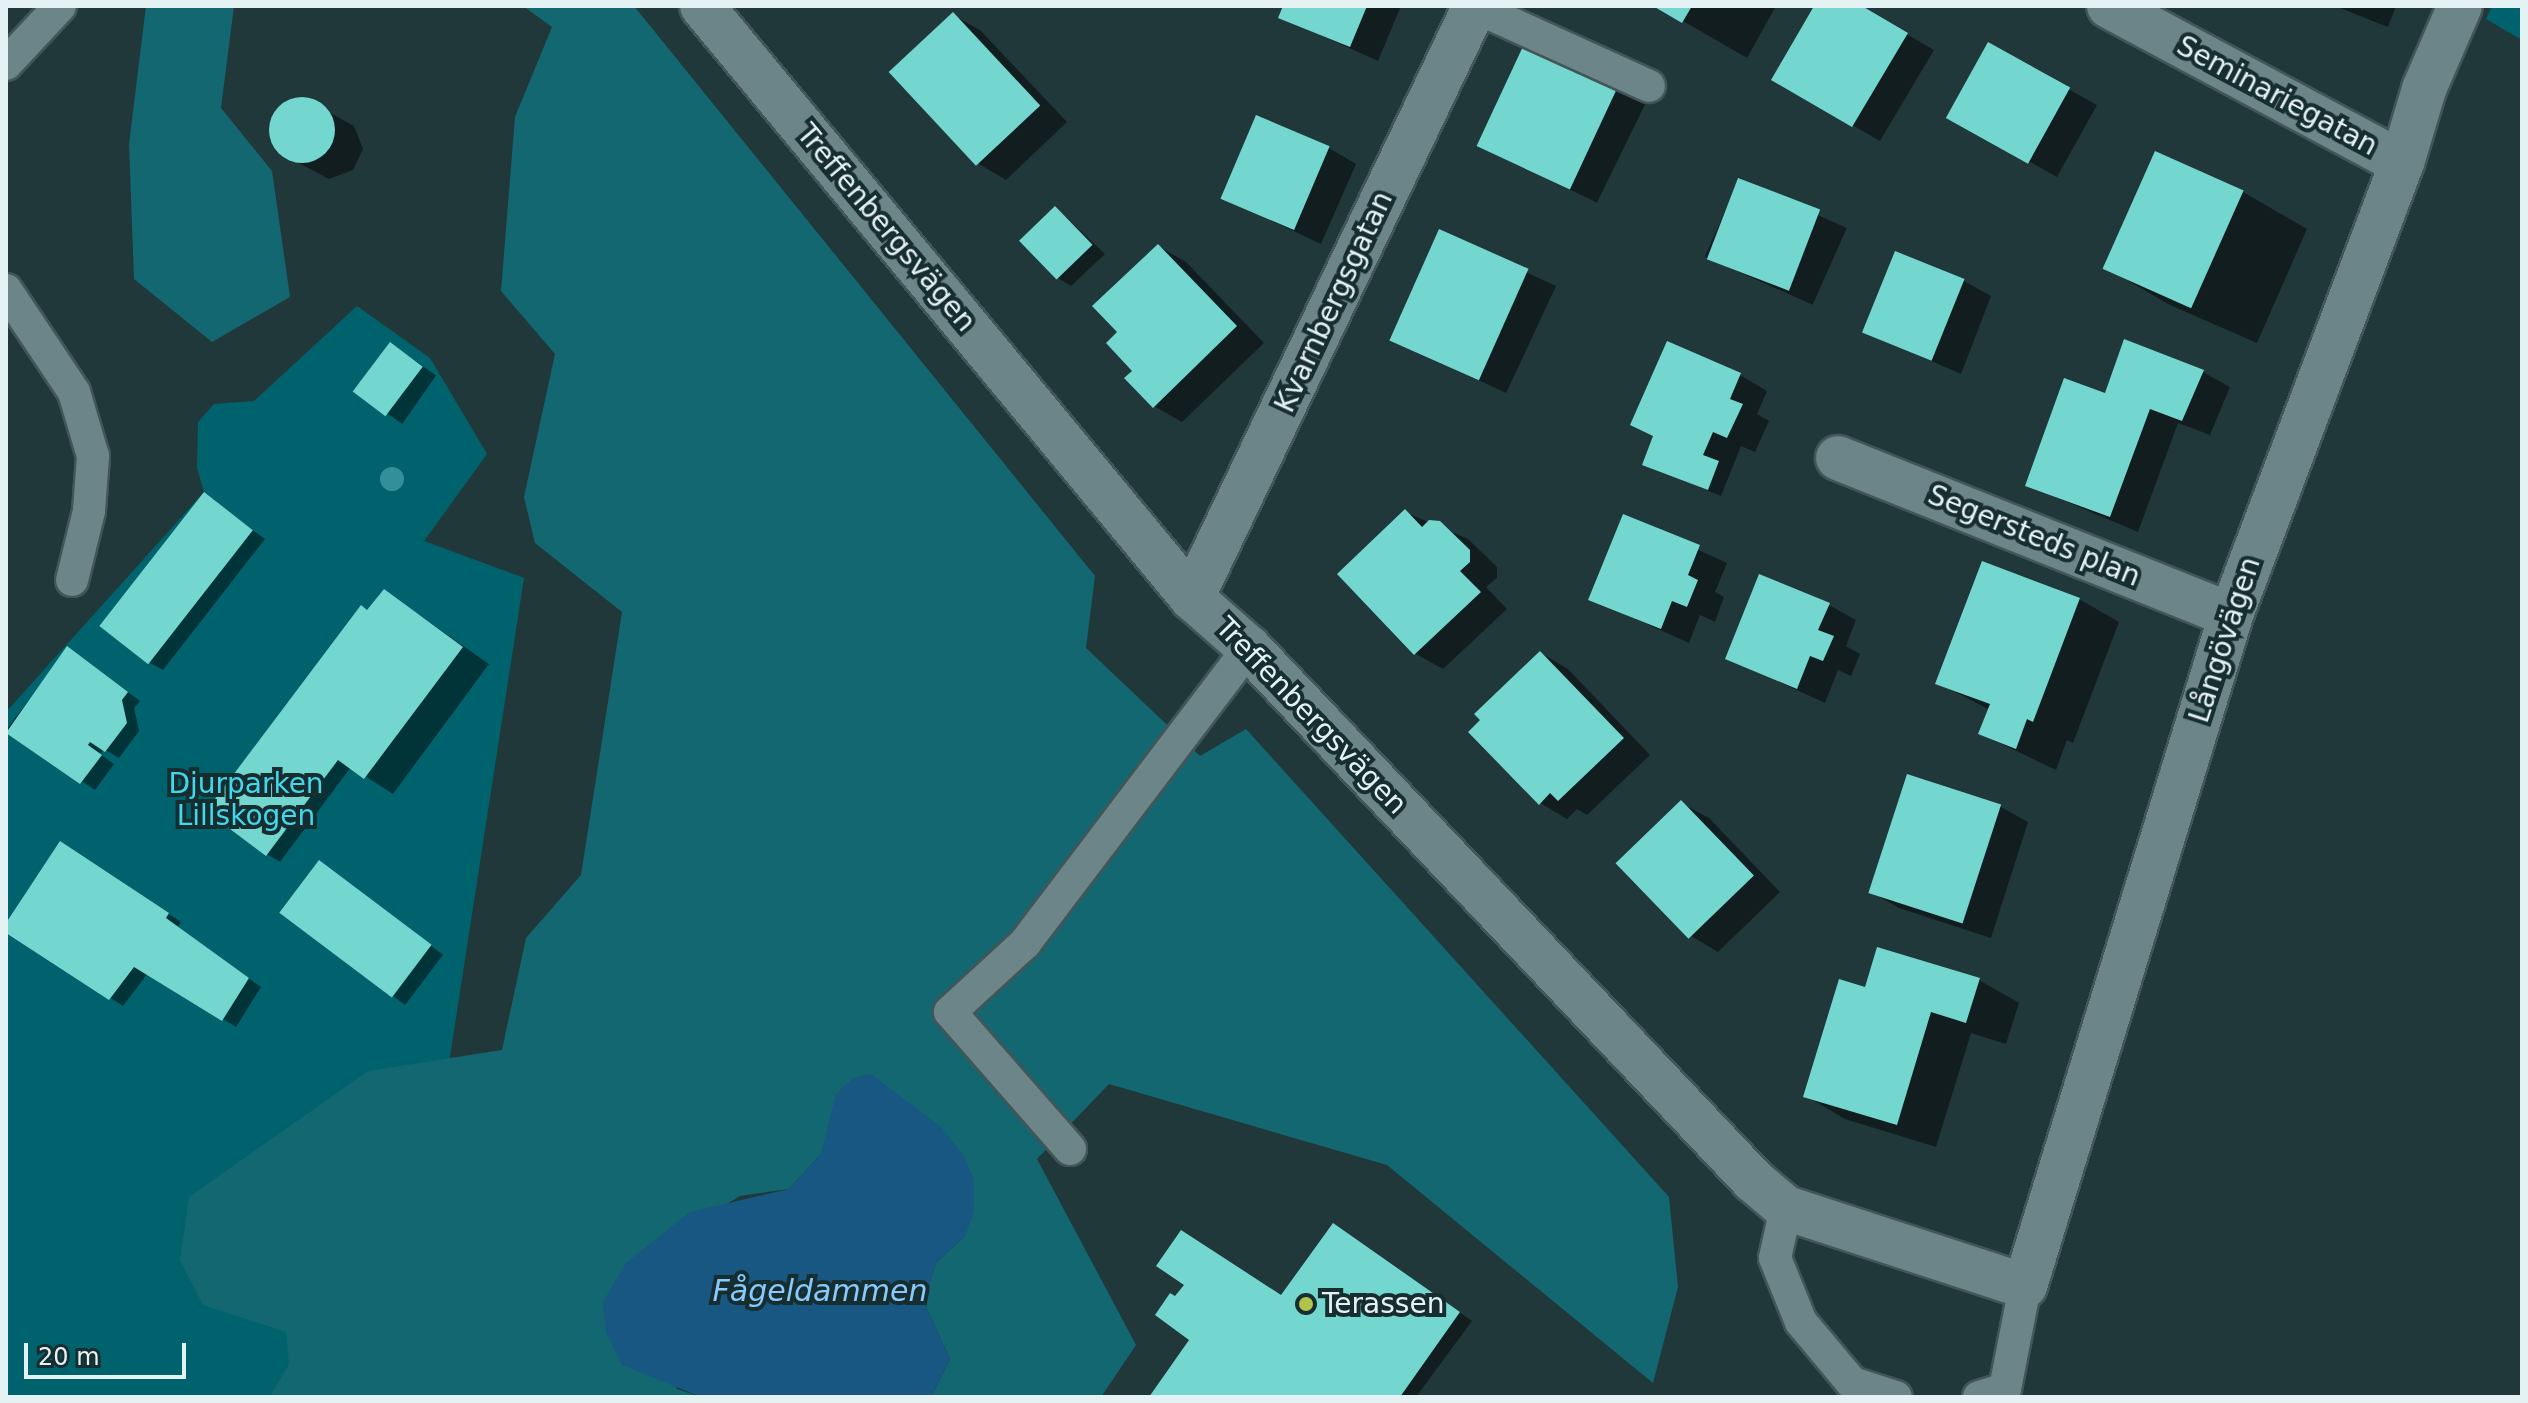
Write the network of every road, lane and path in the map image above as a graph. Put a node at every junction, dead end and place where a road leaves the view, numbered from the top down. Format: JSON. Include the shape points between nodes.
{"nodes":[{"id":1,"x":60,"y":6,"type":"edge"},
{"id":2,"x":702,"y":6,"type":"edge"},
{"id":3,"x":1475,"y":6,"type":"edge"},
{"id":4,"x":2109,"y":6,"type":"edge"},
{"id":5,"x":2460,"y":6,"type":"edge"},
{"id":6,"x":6,"y":64,"type":"edge"},
{"id":7,"x":1649,"y":86,"type":"dead end"},
{"id":8,"x":2402,"y":163,"type":"junction"},
{"id":9,"x":6,"y":290,"type":"edge"},
{"id":10,"x":1838,"y":458,"type":"dead end"},
{"id":11,"x":72,"y":580,"type":"dead end"},
{"id":12,"x":1192,"y":598,"type":"junction"},
{"id":13,"x":2231,"y":615,"type":"junction"},
{"id":14,"x":1249,"y":648,"type":"junction"},
{"id":15,"x":1070,"y":1149,"type":"dead end"},
{"id":16,"x":1786,"y":1208,"type":"junction"},
{"id":17,"x":2025,"y":1286,"type":"junction"},
{"id":18,"x":1896,"y":1397,"type":"edge"},
{"id":19,"x":1979,"y":1397,"type":"edge"}],
"edges":[{"from":1,"to":6,"type":"lane"},
{"from":2,"to":12,"type":"street","name":"Treffenbergsvägen"},
{"from":3,"to":7,"type":"lane"},
{"from":3,"to":12,"type":"street","name":"Kvarnbergsgatan"},
{"from":4,"to":8,"type":"street","name":"Seminariegatan"},
{"from":5,"to":8,"type":"street","name":"Långövägen","via":[[2424,89]]},
{"from":8,"to":13,"type":"street","name":"Långövägen"},
{"from":9,"to":11,"type":"lane","via":[[74,392],[93,456],[89,511]]},
{"from":10,"to":13,"type":"street","name":"Segersteds plan"},
{"from":12,"to":14,"type":"street","name":"Treffenbergsvägen"},
{"from":13,"to":17,"type":"street","name":"Långövägen"},
{"from":14,"to":15,"type":"lane","via":[[1025,943],[950,1012]]},
{"from":14,"to":16,"type":"street","name":"Treffenbergsvägen","via":[[1754,1181]]},
{"from":16,"to":17,"type":"street","name":"Treffenbergsvägen"},
{"from":16,"to":18,"type":"lane","via":[[1775,1258],[1801,1322],[1852,1383]]},
{"from":17,"to":19,"type":"lane","via":[[2005,1389]]}]}
